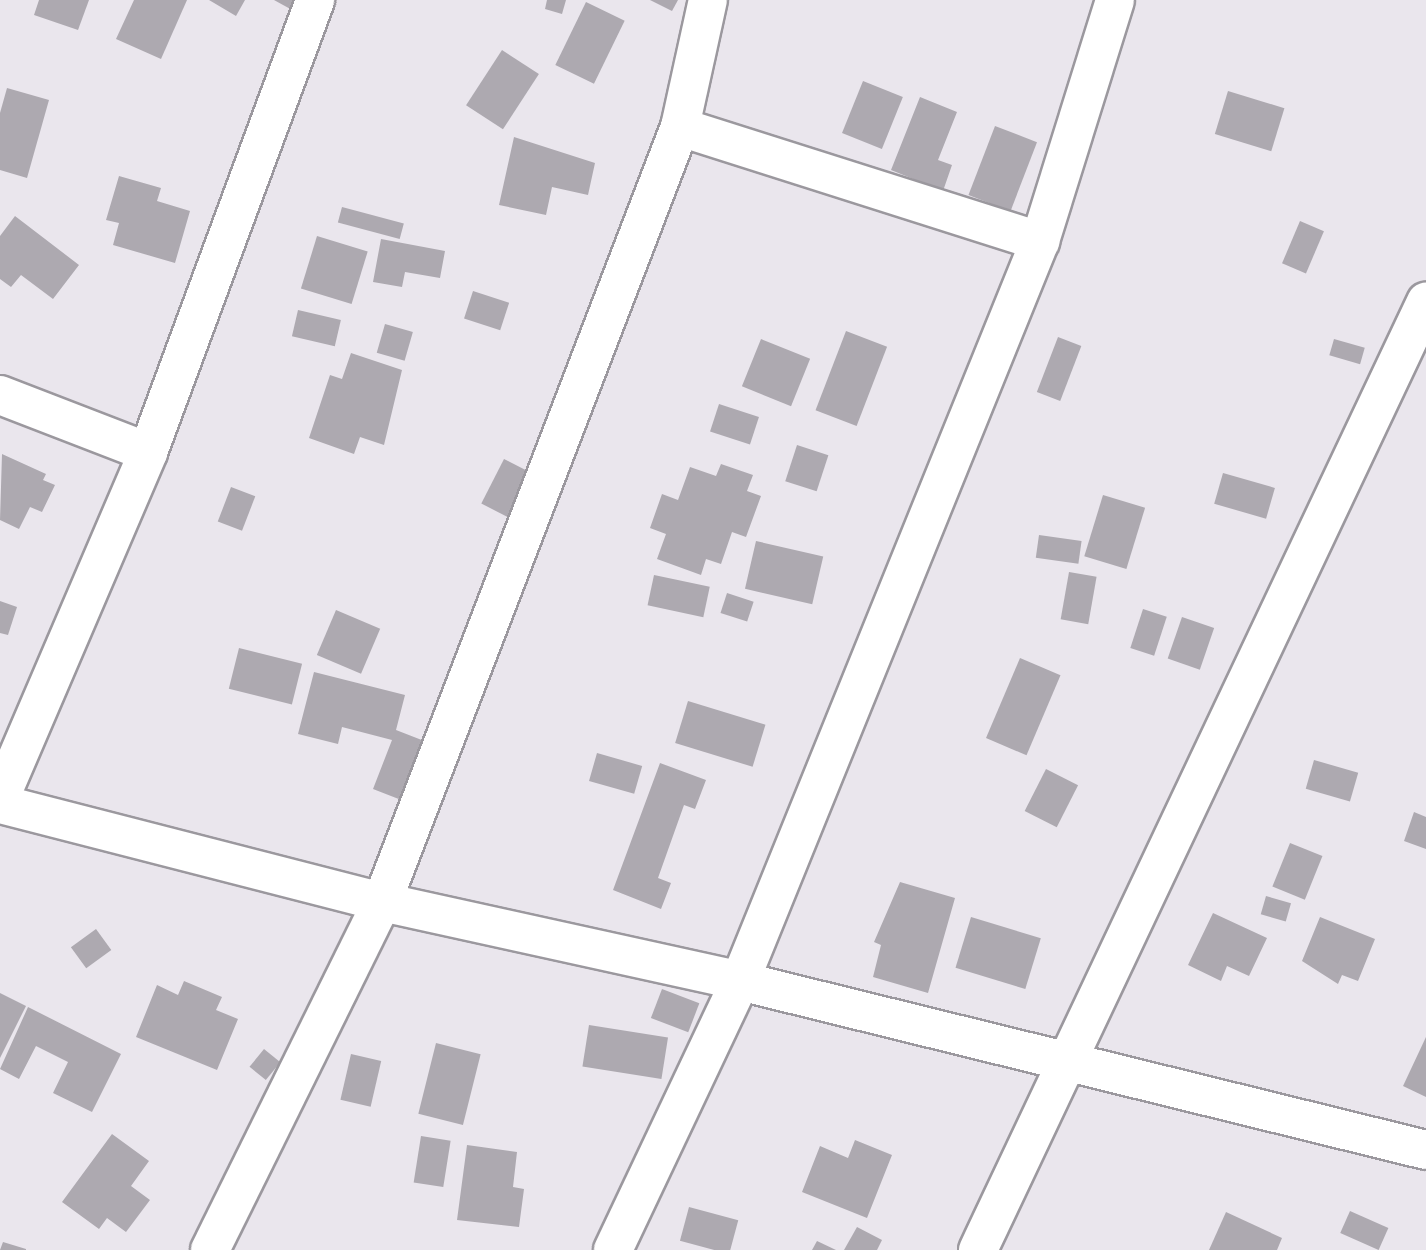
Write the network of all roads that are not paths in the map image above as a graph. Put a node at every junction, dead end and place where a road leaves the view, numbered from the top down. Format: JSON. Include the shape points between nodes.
{"nodes":[{"id":1,"x":315,"y":0,"type":"edge"},
{"id":2,"x":708,"y":0,"type":"edge"},
{"id":3,"x":1115,"y":0,"type":"edge"},
{"id":4,"x":680,"y":127,"type":"junction"},
{"id":5,"x":1040,"y":241,"type":"junction"},
{"id":6,"x":1426,"y":302,"type":"edge"},
{"id":7,"x":0,"y":396,"type":"edge"},
{"id":8,"x":148,"y":452,"type":"junction"},
{"id":9,"x":0,"y":798,"type":"edge"},
{"id":10,"x":0,"y":804,"type":"edge"},
{"id":11,"x":382,"y":902,"type":"junction"},
{"id":12,"x":740,"y":981,"type":"junction"},
{"id":13,"x":1067,"y":1061,"type":"junction"},
{"id":14,"x":1426,"y":1150,"type":"edge"},
{"id":15,"x":210,"y":1250,"type":"edge"},
{"id":16,"x":613,"y":1250,"type":"edge"},
{"id":17,"x":978,"y":1250,"type":"edge"}],
"edges":[{"from":1,"to":8,"type":"street"},
{"from":2,"to":4,"type":"street"},
{"from":3,"to":5,"type":"street"},
{"from":4,"to":5,"type":"street"},
{"from":4,"to":11,"type":"street"},
{"from":5,"to":12,"type":"street"},
{"from":6,"to":13,"type":"street"},
{"from":7,"to":8,"type":"street"},
{"from":8,"to":9,"type":"street"},
{"from":10,"to":11,"type":"street"},
{"from":11,"to":12,"type":"street"},
{"from":11,"to":15,"type":"street"},
{"from":12,"to":13,"type":"street"},
{"from":12,"to":16,"type":"street"},
{"from":13,"to":14,"type":"street"},
{"from":13,"to":17,"type":"street"}]}
